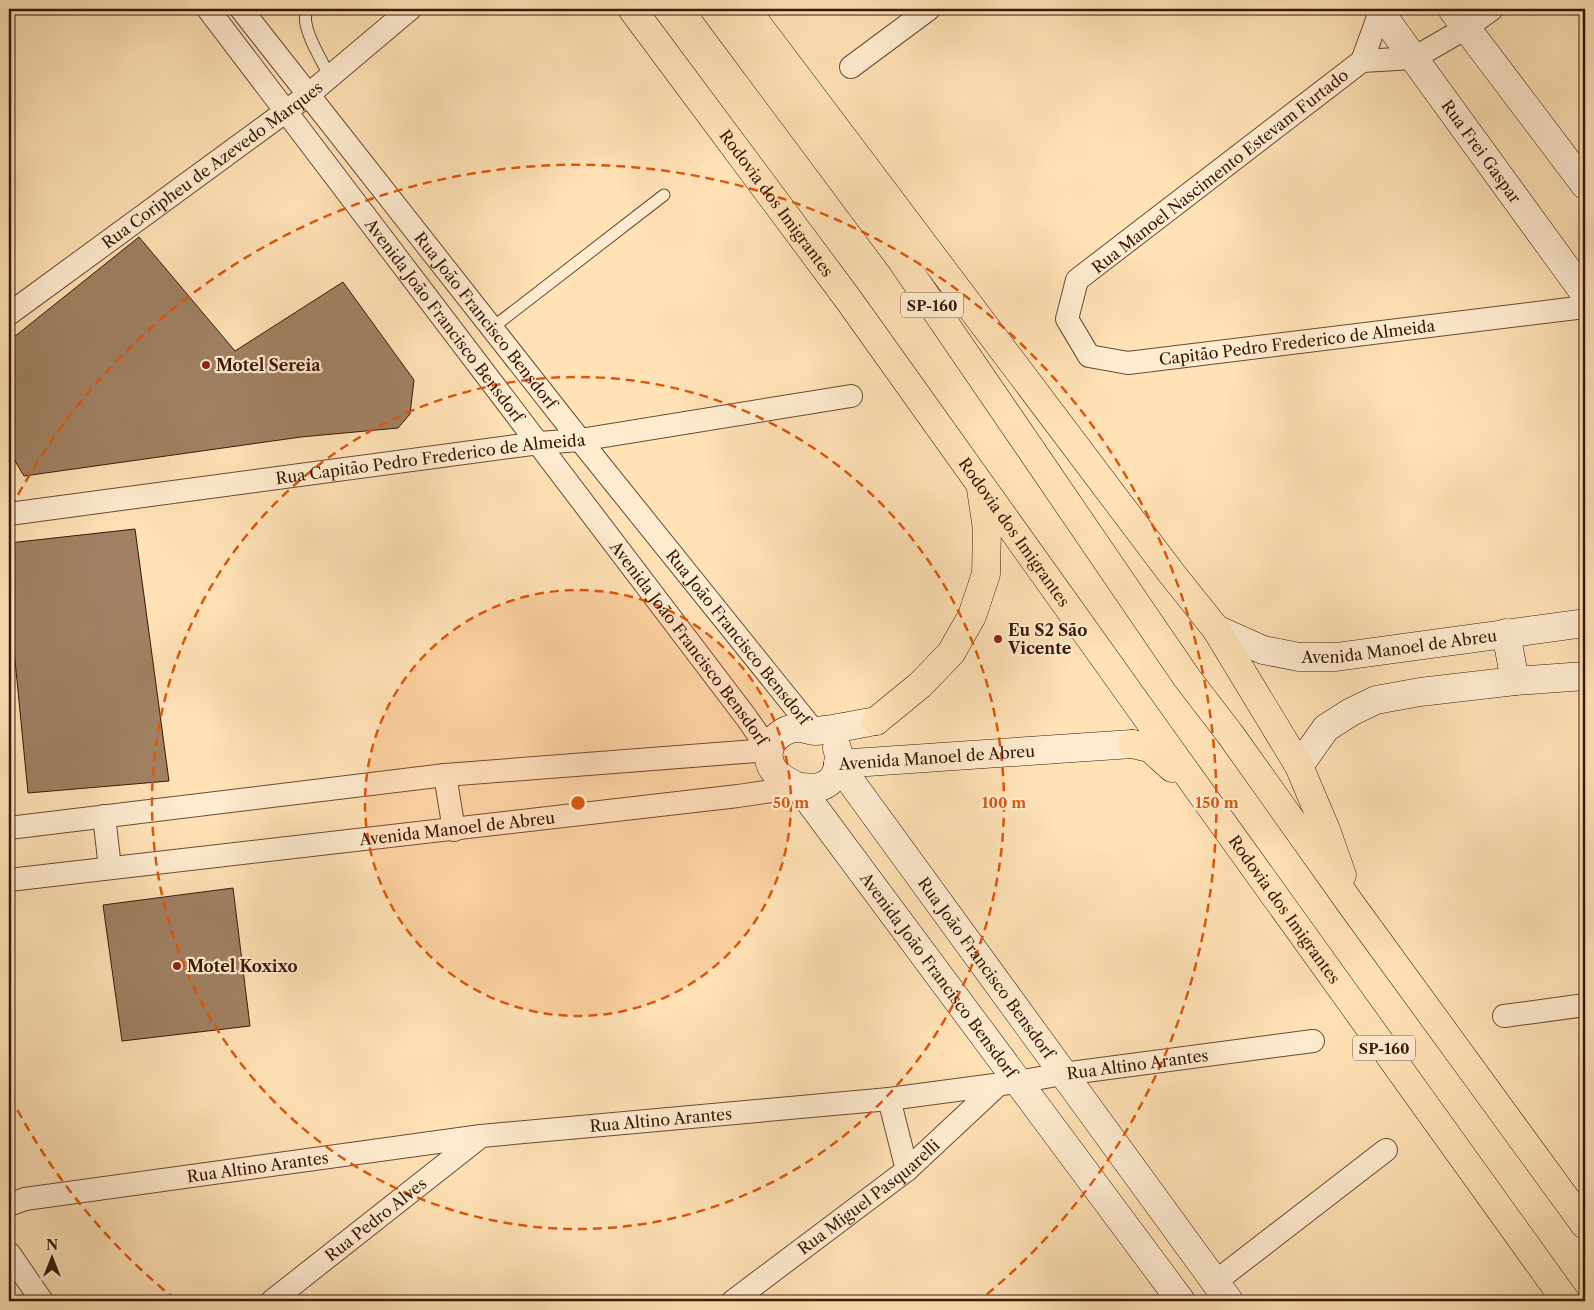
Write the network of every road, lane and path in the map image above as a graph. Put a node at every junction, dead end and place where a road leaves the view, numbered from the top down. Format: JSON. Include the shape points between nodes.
{"nodes":[{"id":1,"x":208,"y":9,"type":"edge"},
{"id":2,"x":241,"y":9,"type":"edge"},
{"id":3,"x":307,"y":9,"type":"edge"},
{"id":4,"x":410,"y":9,"type":"edge"},
{"id":5,"x":632,"y":9,"type":"edge"},
{"id":6,"x":714,"y":9,"type":"edge"},
{"id":7,"x":746,"y":9,"type":"edge"},
{"id":8,"x":929,"y":9,"type":"edge"},
{"id":9,"x":1380,"y":9,"type":"edge"},
{"id":10,"x":1492,"y":9,"type":"edge"},
{"id":11,"x":1459,"y":18,"type":"edge"},
{"id":12,"x":1414,"y":58,"type":"junction"},
{"id":13,"x":1362,"y":61,"type":"junction"},
{"id":14,"x":851,"y":67,"type":"dead end"},
{"id":15,"x":330,"y":77,"type":"junction"},
{"id":16,"x":308,"y":96,"type":"junction"},
{"id":17,"x":287,"y":111,"type":"junction"},
{"id":18,"x":1585,"y":185,"type":"edge"},
{"id":19,"x":664,"y":196,"type":"dead end"},
{"id":20,"x":1077,"y":280,"type":"joint"},
{"id":21,"x":1585,"y":294,"type":"edge"},
{"id":22,"x":1585,"y":307,"type":"edge"},
{"id":23,"x":9,"y":314,"type":"edge"},
{"id":24,"x":492,"y":328,"type":"junction"},
{"id":25,"x":851,"y":396,"type":"dead end"},
{"id":26,"x":580,"y":440,"type":"junction"},
{"id":27,"x":539,"y":443,"type":"junction"},
{"id":28,"x":981,"y":485,"type":"junction"},
{"id":29,"x":9,"y":514,"type":"edge"},
{"id":30,"x":1585,"y":623,"type":"edge"},
{"id":31,"x":1216,"y":630,"type":"junction"},
{"id":32,"x":1506,"y":633,"type":"junction"},
{"id":33,"x":1585,"y":676,"type":"edge"},
{"id":34,"x":1515,"y":681,"type":"junction"},
{"id":35,"x":876,"y":721,"type":"joint"},
{"id":36,"x":814,"y":731,"type":"junction"},
{"id":37,"x":1132,"y":744,"type":"joint"},
{"id":38,"x":769,"y":750,"type":"junction"},
{"id":39,"x":901,"y":760,"type":"junction"},
{"id":40,"x":838,"y":764,"type":"junction"},
{"id":41,"x":1300,"y":766,"type":"junction"},
{"id":42,"x":446,"y":775,"type":"junction"},
{"id":43,"x":799,"y":786,"type":"junction"},
{"id":44,"x":1202,"y":794,"type":"junction"},
{"id":45,"x":865,"y":802,"type":"junction"},
{"id":46,"x":104,"y":816,"type":"junction"},
{"id":47,"x":9,"y":828,"type":"edge"},
{"id":48,"x":454,"y":830,"type":"junction"},
{"id":49,"x":110,"y":868,"type":"junction"},
{"id":50,"x":9,"y":880,"type":"edge"},
{"id":51,"x":1353,"y":907,"type":"junction"},
{"id":52,"x":1585,"y":1005,"type":"edge"},
{"id":53,"x":1504,"y":1016,"type":"dead end"},
{"id":54,"x":1313,"y":1041,"type":"dead end"},
{"id":55,"x":1063,"y":1074,"type":"junction"},
{"id":56,"x":1008,"y":1083,"type":"junction"},
{"id":57,"x":889,"y":1099,"type":"junction"},
{"id":58,"x":481,"y":1136,"type":"junction"},
{"id":59,"x":1386,"y":1150,"type":"dead end"},
{"id":60,"x":907,"y":1170,"type":"junction"},
{"id":61,"x":1155,"y":1200,"type":"junction"},
{"id":62,"x":9,"y":1205,"type":"edge"},
{"id":63,"x":1585,"y":1225,"type":"edge"},
{"id":64,"x":1125,"y":1227,"type":"junction"},
{"id":65,"x":9,"y":1253,"type":"edge"},
{"id":66,"x":1222,"y":1292,"type":"edge"},
{"id":67,"x":42,"y":1301,"type":"edge"},
{"id":68,"x":272,"y":1301,"type":"edge"},
{"id":69,"x":733,"y":1301,"type":"edge"},
{"id":70,"x":1182,"y":1301,"type":"edge"},
{"id":71,"x":1566,"y":1301,"type":"edge"}],
"edges":[{"from":1,"to":17,"type":"street","name":"Avenida João Francisco Bensdorf"},
{"from":2,"to":16,"type":"street","name":"Rua João Francisco Bensdorf"},
{"from":3,"to":15,"type":"lane","via":[[304,14],[307,30]]},
{"from":4,"to":15,"type":"street","name":"Rua Coripheu de Azevedo Marques"},
{"from":5,"to":28,"type":"highway","name":"Rodovia dos Imigrantes","number":"SP-160","via":[[848,299]]},
{"from":6,"to":51,"type":"highway","number":"SP-160","via":[[902,261],[1187,678]]},
{"from":7,"to":31,"type":"highway"},
{"from":8,"to":14,"type":"street"},
{"from":9,"to":12,"type":"street","name":"Rua Frei Gaspar"},
{"from":9,"to":13,"type":"street","name":"Rua Manoel Nascimento Estevam Furtado"},
{"from":10,"to":11,"type":"street"},
{"from":11,"to":12,"type":"street"},
{"from":11,"to":18,"type":"street"},
{"from":12,"to":13,"type":"street","name":"Rua Manoel Nascimento Estevam Furtado"},
{"from":12,"to":21,"type":"street","name":"Rua Frei Gaspar"},
{"from":13,"to":20,"type":"street","name":"Rua Manoel Nascimento Estevam Furtado"},
{"from":15,"to":16,"type":"street","name":"Rua Coripheu de Azevedo Marques"},
{"from":16,"to":17,"type":"street","name":"Rua Coripheu de Azevedo Marques"},
{"from":16,"to":24,"type":"street","name":"Rua João Francisco Bensdorf"},
{"from":17,"to":23,"type":"street","name":"Rua Coripheu de Azevedo Marques"},
{"from":17,"to":27,"type":"street","name":"Avenida João Francisco Bensdorf"},
{"from":19,"to":24,"type":"lane"},
{"from":20,"to":22,"type":"street","name":"Capitão Pedro Frederico de Almeida","via":[[1067,319],[1089,356],[1128,363]]},
{"from":24,"to":26,"type":"street","name":"Rua João Francisco Bensdorf"},
{"from":25,"to":26,"type":"street","name":"Rua Capitão Pedro Frederico de Almeida"},
{"from":26,"to":27,"type":"street","name":"Rua Capitão Pedro Frederico de Almeida"},
{"from":26,"to":36,"type":"street","name":"Rua João Francisco Bensdorf"},
{"from":27,"to":29,"type":"street","name":"Rua Capitão Pedro Frederico de Almeida"},
{"from":27,"to":38,"type":"street","name":"Avenida João Francisco Bensdorf"},
{"from":28,"to":35,"type":"highway","via":[[987,530],[986,574],[972,616],[951,654]]},
{"from":28,"to":44,"type":"highway","name":"Rodovia dos Imigrantes","number":"SP-160"},
{"from":30,"to":32,"type":"street","name":"Avenida Manoel de Abreu"},
{"from":31,"to":32,"type":"street","name":"Avenida Manoel de Abreu","via":[[1263,650],[1300,657],[1336,657]]},
{"from":31,"to":41,"type":"highway"},
{"from":32,"to":34,"type":"street"},
{"from":33,"to":34,"type":"street"},
{"from":34,"to":41,"type":"street","via":[[1376,700],[1326,728]]},
{"from":35,"to":36,"type":"street"},
{"from":36,"to":38,"type":"street","via":[[787,730],[778,736]]},
{"from":36,"to":40,"type":"street","name":"Rua João Francisco Bensdorf","via":[[832,738],[840,756]]},
{"from":37,"to":39,"type":"street","name":"Avenida Manoel de Abreu"},
{"from":37,"to":44,"type":"highway","via":[[1150,748]]},
{"from":38,"to":42,"type":"street"},
{"from":38,"to":43,"type":"street","name":"Avenida João Francisco Bensdorf","via":[[771,767],[779,776]]},
{"from":39,"to":40,"type":"street","name":"Avenida Manoel de Abreu"},
{"from":39,"to":45,"type":"street","via":[[873,779]]},
{"from":40,"to":43,"type":"street","name":"Avenida Manoel de Abreu","via":[[836,773],[827,784],[817,788]]},
{"from":40,"to":45,"type":"street","name":"Rua João Francisco Bensdorf"},
{"from":41,"to":51,"type":"highway"},
{"from":42,"to":46,"type":"street"},
{"from":42,"to":48,"type":"street"},
{"from":43,"to":48,"type":"street","name":"Avenida Manoel de Abreu","via":[[728,798]]},
{"from":43,"to":56,"type":"street","name":"Avenida João Francisco Bensdorf"},
{"from":44,"to":71,"type":"highway","name":"Rodovia dos Imigrantes","number":"SP-160"},
{"from":45,"to":55,"type":"street","name":"Rua João Francisco Bensdorf"},
{"from":46,"to":47,"type":"street"},
{"from":46,"to":49,"type":"street"},
{"from":48,"to":49,"type":"street","name":"Avenida Manoel de Abreu"},
{"from":49,"to":50,"type":"street","name":"Avenida Manoel de Abreu"},
{"from":51,"to":63,"type":"highway","number":"SP-160"},
{"from":52,"to":53,"type":"street"},
{"from":54,"to":55,"type":"street","name":"Rua Altino Arantes"},
{"from":55,"to":56,"type":"street","name":"Rua Altino Arantes"},
{"from":55,"to":61,"type":"street","name":"Rua João Francisco Bensdorf"},
{"from":56,"to":57,"type":"street","name":"Rua Altino Arantes"},
{"from":56,"to":60,"type":"street","name":"Rua Miguel Pasquarelli"},
{"from":56,"to":64,"type":"street","name":"Avenida João Francisco Bensdorf"},
{"from":57,"to":58,"type":"street","name":"Rua Altino Arantes"},
{"from":57,"to":60,"type":"street"},
{"from":58,"to":62,"type":"street","name":"Rua Altino Arantes","via":[[25,1199]]},
{"from":58,"to":68,"type":"street","name":"Rua Pedro Alves"},
{"from":59,"to":66,"type":"street"},
{"from":60,"to":69,"type":"street","name":"Rua Miguel Pasquarelli"},
{"from":61,"to":64,"type":"street"},
{"from":61,"to":66,"type":"street","name":"Rua João Francisco Bensdorf"},
{"from":64,"to":70,"type":"street","name":"Avenida João Francisco Bensdorf"},
{"from":65,"to":67,"type":"street"}]}
